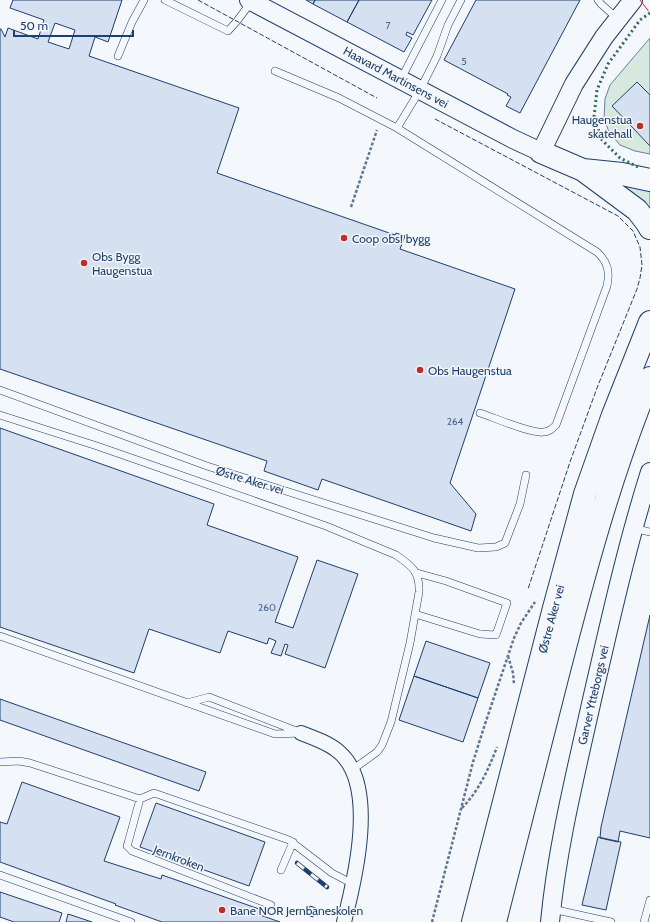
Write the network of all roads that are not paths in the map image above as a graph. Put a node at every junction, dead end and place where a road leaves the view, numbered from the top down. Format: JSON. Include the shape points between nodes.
{"nodes":[{"id":1,"x":144,"y":0,"type":"edge"},
{"id":2,"x":165,"y":0,"type":"edge"},
{"id":3,"x":442,"y":0,"type":"edge"},
{"id":4,"x":461,"y":0,"type":"edge"},
{"id":5,"x":598,"y":0,"type":"edge"},
{"id":6,"x":633,"y":0,"type":"edge"},
{"id":7,"x":259,"y":2,"type":"edge"},
{"id":8,"x":618,"y":19,"type":"junction"},
{"id":9,"x":118,"y":56,"type":"dead end"},
{"id":10,"x":274,"y":71,"type":"dead end"},
{"id":11,"x":401,"y":80,"type":"junction"},
{"id":12,"x":420,"y":90,"type":"junction"},
{"id":13,"x":397,"y":128,"type":"junction"},
{"id":14,"x":541,"y":152,"type":"junction"},
{"id":15,"x":583,"y":170,"type":"junction"},
{"id":16,"x":650,"y":180,"type":"edge"},
{"id":17,"x":650,"y":228,"type":"edge"},
{"id":18,"x":650,"y":322,"type":"edge"},
{"id":19,"x":650,"y":378,"type":"edge"},
{"id":20,"x":0,"y":390,"type":"edge"},
{"id":21,"x":480,"y":413,"type":"dead end"},
{"id":22,"x":0,"y":414,"type":"edge"},
{"id":23,"x":650,"y":472,"type":"edge"},
{"id":24,"x":526,"y":475,"type":"dead end"},
{"id":25,"x":642,"y":530,"type":"edge"},
{"id":26,"x":417,"y":573,"type":"junction"},
{"id":27,"x":415,"y":614,"type":"junction"},
{"id":28,"x":0,"y":636,"type":"edge"},
{"id":29,"x":187,"y":703,"type":"junction"},
{"id":30,"x":301,"y":733,"type":"junction"},
{"id":31,"x":0,"y":762,"type":"edge"},
{"id":32,"x":352,"y":770,"type":"junction"},
{"id":33,"x":140,"y":799,"type":"junction"},
{"id":34,"x":293,"y":842,"type":"junction"},
{"id":35,"x":281,"y":870,"type":"dead end"},
{"id":36,"x":0,"y":876,"type":"edge"},
{"id":37,"x":353,"y":884,"type":"junction"},
{"id":38,"x":650,"y":900,"type":"edge"},
{"id":39,"x":271,"y":905,"type":"dead end"},
{"id":40,"x":551,"y":916,"type":"edge"},
{"id":41,"x":132,"y":922,"type":"edge"},
{"id":42,"x":344,"y":922,"type":"edge"},
{"id":43,"x":473,"y":922,"type":"edge"},
{"id":44,"x":495,"y":922,"type":"edge"},
{"id":45,"x":611,"y":922,"type":"edge"},
{"id":46,"x":644,"y":922,"type":"edge"}],
"edges":[{"from":1,"to":9,"type":"lane"},
{"from":2,"to":7,"type":"lane","name":"Haavard Martinsens vei","via":[[228,31]]},
{"from":3,"to":11,"type":"lane"},
{"from":4,"to":12,"type":"lane"},
{"from":5,"to":8,"type":"lane"},
{"from":6,"to":8,"type":"street"},
{"from":7,"to":11,"type":"street","name":"Haavard Martinsens vei"},
{"from":8,"to":14,"type":"street","via":[[574,84]]},
{"from":10,"to":13,"type":"lane","via":[[339,98]]},
{"from":11,"to":12,"type":"street","name":"Haavard Martinsens vei"},
{"from":12,"to":13,"type":"lane"},
{"from":12,"to":14,"type":"street","name":"Haavard Martinsens vei"},
{"from":13,"to":21,"type":"lane","via":[[597,252],[607,265],[607,286],[552,430],[536,432]]},
{"from":14,"to":15,"type":"highway"},
{"from":15,"to":16,"type":"highway"},
{"from":15,"to":17,"type":"highway","via":[[637,210]]},
{"from":18,"to":43,"type":"highway","name":"Østre Aker vei","via":[[598,456],[579,516]]},
{"from":19,"to":44,"type":"highway","name":"Østre Aker vei","via":[[618,462],[595,536]]},
{"from":20,"to":24,"type":"lane","name":"Østre Aker vei","via":[[207,466],[434,538],[478,548],[496,547],[505,543],[520,504]]},
{"from":22,"to":26,"type":"lane","name":"Østre Aker vei","via":[[326,526],[396,555]]},
{"from":23,"to":25,"type":"street","name":"Garver Ytteborgs vei"},
{"from":25,"to":40,"type":"street","name":"Garver Ytteborgs vei","via":[[610,620],[560,847]]},
{"from":26,"to":27,"type":"lane","via":[[420,592]]},
{"from":26,"to":27,"type":"lane","name":"Østre Aker vei","via":[[507,603],[496,635],[480,634]]},
{"from":27,"to":32,"type":"lane","via":[[396,707],[382,745],[377,752]]},
{"from":28,"to":29,"type":"lane"},
{"from":29,"to":30,"type":"lane","via":[[275,734]]},
{"from":29,"to":30,"type":"lane","via":[[209,697]]},
{"from":30,"to":32,"type":"street","via":[[320,740],[339,752]]},
{"from":31,"to":33,"type":"lane","via":[[30,763]]},
{"from":32,"to":37,"type":"street","via":[[357,781],[361,822]]},
{"from":33,"to":34,"type":"lane","via":[[154,793]]},
{"from":33,"to":39,"type":"lane","name":"Jernkroken","via":[[127,846],[132,851]]},
{"from":34,"to":35,"type":"lane"},
{"from":34,"to":37,"type":"lane","via":[[332,873]]},
{"from":36,"to":41,"type":"lane"},
{"from":37,"to":42,"type":"street"},
{"from":38,"to":46,"type":"lane"},
{"from":40,"to":45,"type":"lane"}]}
